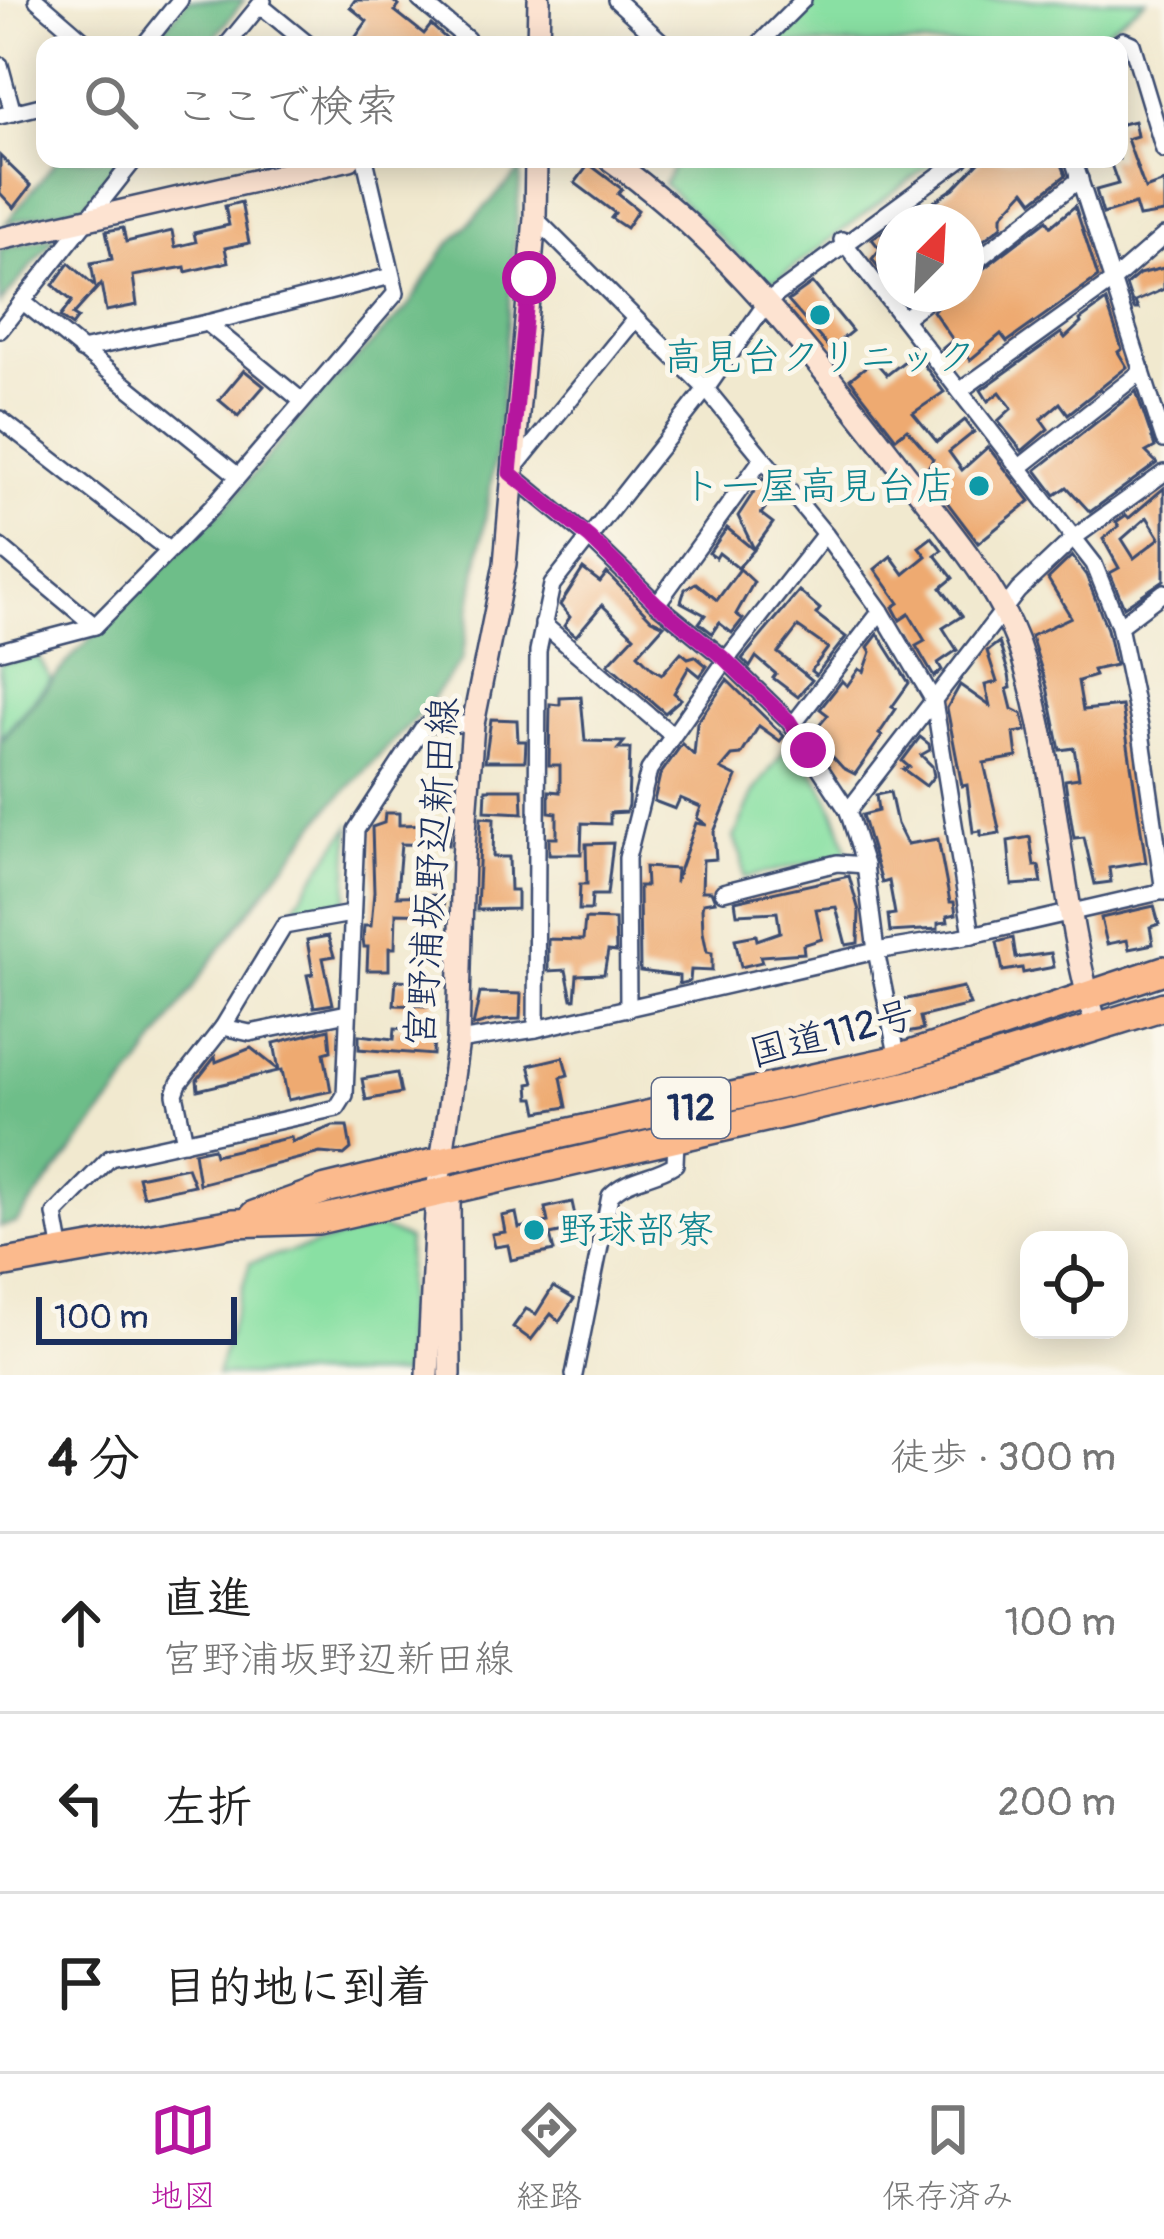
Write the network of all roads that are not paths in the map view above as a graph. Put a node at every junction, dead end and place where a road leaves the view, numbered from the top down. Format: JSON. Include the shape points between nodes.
{"nodes":[{"id":1,"x":37,"y":0,"type":"edge"},
{"id":2,"x":179,"y":0,"type":"edge"},
{"id":3,"x":420,"y":0,"type":"edge"},
{"id":4,"x":539,"y":0,"type":"edge"},
{"id":5,"x":616,"y":0,"type":"edge"},
{"id":6,"x":773,"y":0,"type":"edge"},
{"id":7,"x":803,"y":0,"type":"edge"},
{"id":8,"x":262,"y":3,"type":"edge"},
{"id":9,"x":788,"y":14,"type":"junction"},
{"id":10,"x":79,"y":36,"type":"edge"},
{"id":11,"x":151,"y":36,"type":"edge"},
{"id":12,"x":234,"y":36,"type":"edge"},
{"id":13,"x":299,"y":36,"type":"edge"},
{"id":14,"x":463,"y":36,"type":"edge"},
{"id":15,"x":538,"y":36,"type":"edge"},
{"id":16,"x":655,"y":36,"type":"edge"},
{"id":17,"x":767,"y":36,"type":"edge"},
{"id":18,"x":1128,"y":42,"type":"edge"},
{"id":19,"x":0,"y":65,"type":"edge"},
{"id":20,"x":36,"y":107,"type":"edge"},
{"id":21,"x":6,"y":114,"type":"edge"},
{"id":22,"x":1164,"y":150,"type":"edge"},
{"id":23,"x":128,"y":168,"type":"edge"},
{"id":24,"x":311,"y":168,"type":"edge"},
{"id":25,"x":367,"y":168,"type":"edge"},
{"id":26,"x":536,"y":168,"type":"edge"},
{"id":27,"x":619,"y":168,"type":"edge"},
{"id":28,"x":947,"y":168,"type":"edge"},
{"id":29,"x":1076,"y":168,"type":"edge"},
{"id":30,"x":1080,"y":179,"type":"junction"},
{"id":31,"x":535,"y":218,"type":"junction"},
{"id":32,"x":86,"y":220,"type":"junction"},
{"id":33,"x":1164,"y":236,"type":"edge"},
{"id":34,"x":0,"y":239,"type":"edge"},
{"id":35,"x":843,"y":242,"type":"junction"},
{"id":36,"x":984,"y":255,"type":"edge"},
{"id":37,"x":391,"y":276,"type":"junction"},
{"id":38,"x":1110,"y":283,"type":"junction"},
{"id":39,"x":22,"y":302,"type":"junction"},
{"id":40,"x":767,"y":302,"type":"junction"},
{"id":41,"x":912,"y":312,"type":"edge"},
{"id":42,"x":904,"y":318,"type":"junction"},
{"id":43,"x":635,"y":320,"type":"junction"},
{"id":44,"x":207,"y":323,"type":"junction"},
{"id":45,"x":0,"y":330,"type":"edge"},
{"id":46,"x":81,"y":350,"type":"junction"},
{"id":47,"x":1142,"y":371,"type":"junction"},
{"id":48,"x":706,"y":389,"type":"junction"},
{"id":49,"x":961,"y":390,"type":"junction"},
{"id":50,"x":302,"y":400,"type":"junction"},
{"id":51,"x":0,"y":419,"type":"edge"},
{"id":52,"x":1164,"y":440,"type":"edge"},
{"id":53,"x":762,"y":459,"type":"junction"},
{"id":54,"x":1020,"y":467,"type":"junction"},
{"id":55,"x":510,"y":473,"type":"junction"},
{"id":56,"x":1164,"y":473,"type":"edge"},
{"id":57,"x":237,"y":476,"type":"junction"},
{"id":58,"x":825,"y":534,"type":"junction"},
{"id":59,"x":1075,"y":537,"type":"junction"},
{"id":60,"x":590,"y":538,"type":"junction"},
{"id":61,"x":0,"y":547,"type":"edge"},
{"id":62,"x":166,"y":549,"type":"junction"},
{"id":63,"x":1164,"y":592,"type":"edge"},
{"id":64,"x":657,"y":604,"type":"junction"},
{"id":65,"x":1004,"y":607,"type":"junction"},
{"id":66,"x":881,"y":611,"type":"junction"},
{"id":67,"x":543,"y":624,"type":"junction"},
{"id":68,"x":95,"y":626,"type":"junction"},
{"id":69,"x":1119,"y":626,"type":"junction"},
{"id":70,"x":0,"y":651,"type":"edge"},
{"id":71,"x":726,"y":660,"type":"junction"},
{"id":72,"x":934,"y":701,"type":"junction"},
{"id":73,"x":472,"y":724,"type":"junction"},
{"id":74,"x":793,"y":726,"type":"junction"},
{"id":75,"x":672,"y":735,"type":"junction"},
{"id":76,"x":848,"y":811,"type":"junction"},
{"id":77,"x":865,"y":865,"type":"junction"},
{"id":78,"x":1164,"y":891,"type":"edge"},
{"id":79,"x":723,"y":892,"type":"dead end"},
{"id":80,"x":1072,"y":913,"type":"junction"},
{"id":81,"x":351,"y":914,"type":"junction"},
{"id":82,"x":972,"y":935,"type":"junction"},
{"id":83,"x":876,"y":951,"type":"junction"},
{"id":84,"x":1164,"y":970,"type":"edge"},
{"id":85,"x":1088,"y":996,"type":"junction"},
{"id":86,"x":1164,"y":1006,"type":"edge"},
{"id":87,"x":628,"y":1009,"type":"junction"},
{"id":88,"x":346,"y":1013,"type":"junction"},
{"id":89,"x":1096,"y":1024,"type":"junction"},
{"id":90,"x":223,"y":1027,"type":"junction"},
{"id":91,"x":536,"y":1029,"type":"junction"},
{"id":92,"x":458,"y":1041,"type":"junction"},
{"id":93,"x":898,"y":1059,"type":"junction"},
{"id":94,"x":676,"y":1140,"type":"junction"},
{"id":95,"x":185,"y":1142,"type":"junction"},
{"id":96,"x":441,"y":1161,"type":"junction"},
{"id":97,"x":443,"y":1190,"type":"junction"},
{"id":98,"x":233,"y":1223,"type":"junction"},
{"id":99,"x":62,"y":1253,"type":"junction"},
{"id":100,"x":0,"y":1264,"type":"edge"},
{"id":101,"x":428,"y":1375,"type":"edge"},
{"id":102,"x":450,"y":1375,"type":"edge"},
{"id":103,"x":574,"y":1375,"type":"edge"}],
"edges":[{"from":1,"to":10,"type":"street"},
{"from":2,"to":11,"type":"street"},
{"from":3,"to":14,"type":"street"},
{"from":4,"to":15,"type":"main road"},
{"from":5,"to":16,"type":"street"},
{"from":6,"to":9,"type":"street"},
{"from":7,"to":9,"type":"street"},
{"from":8,"to":12,"type":"street"},
{"from":8,"to":13,"type":"street"},
{"from":9,"to":17,"type":"street"},
{"from":18,"to":22,"type":"street"},
{"from":19,"to":21,"type":"street"},
{"from":20,"to":21,"type":"street"},
{"from":23,"to":32,"type":"street"},
{"from":24,"to":32,"type":"main road"},
{"from":25,"to":37,"type":"street"},
{"from":26,"to":31,"type":"main road","name":"宮野浦坂野辺新田線"},
{"from":27,"to":40,"type":"main road"},
{"from":28,"to":35,"type":"street"},
{"from":29,"to":30,"type":"street"},
{"from":30,"to":36,"type":"street"},
{"from":30,"to":38,"type":"street"},
{"from":31,"to":43,"type":"street"},
{"from":31,"to":55,"type":"main road","name":"宮野浦坂野辺新田線"},
{"from":32,"to":34,"type":"main road"},
{"from":32,"to":39,"type":"street"},
{"from":33,"to":38,"type":"street"},
{"from":35,"to":40,"type":"street"},
{"from":35,"to":42,"type":"street"},
{"from":37,"to":44,"type":"street"},
{"from":37,"to":50,"type":"street","via":[[396,293]]},
{"from":38,"to":47,"type":"street"},
{"from":38,"to":49,"type":"street"},
{"from":39,"to":45,"type":"street"},
{"from":39,"to":46,"type":"street"},
{"from":40,"to":48,"type":"street"},
{"from":40,"to":65,"type":"main road"},
{"from":41,"to":42,"type":"street"},
{"from":42,"to":49,"type":"street"},
{"from":43,"to":48,"type":"street"},
{"from":43,"to":55,"type":"street"},
{"from":44,"to":46,"type":"street"},
{"from":44,"to":50,"type":"street"},
{"from":46,"to":57,"type":"street"},
{"from":47,"to":52,"type":"street"},
{"from":47,"to":54,"type":"street"},
{"from":48,"to":53,"type":"street"},
{"from":48,"to":60,"type":"street"},
{"from":49,"to":54,"type":"street"},
{"from":50,"to":57,"type":"street"},
{"from":51,"to":62,"type":"street"},
{"from":53,"to":58,"type":"street"},
{"from":53,"to":64,"type":"street"},
{"from":54,"to":59,"type":"street"},
{"from":55,"to":60,"type":"street"},
{"from":55,"to":73,"type":"main road","name":"宮野浦坂野辺新田線","via":[[505,564]]},
{"from":56,"to":59,"type":"street"},
{"from":57,"to":62,"type":"street"},
{"from":58,"to":66,"type":"street"},
{"from":58,"to":71,"type":"street"},
{"from":59,"to":65,"type":"street"},
{"from":59,"to":69,"type":"street"},
{"from":60,"to":64,"type":"street"},
{"from":60,"to":67,"type":"street","via":[[552,584]]},
{"from":61,"to":68,"type":"street"},
{"from":62,"to":68,"type":"street"},
{"from":63,"to":69,"type":"street"},
{"from":64,"to":71,"type":"street"},
{"from":65,"to":72,"type":"street"},
{"from":65,"to":80,"type":"main road","via":[[1038,706]]},
{"from":66,"to":72,"type":"street"},
{"from":66,"to":74,"type":"street"},
{"from":67,"to":75,"type":"street"},
{"from":67,"to":91,"type":"street"},
{"from":68,"to":70,"type":"street"},
{"from":69,"to":78,"type":"street"},
{"from":71,"to":74,"type":"street"},
{"from":71,"to":75,"type":"street"},
{"from":72,"to":76,"type":"street"},
{"from":72,"to":82,"type":"street"},
{"from":73,"to":81,"type":"street","via":[[422,729],[360,820]]},
{"from":73,"to":92,"type":"main road","name":"宮野浦坂野辺新田線"},
{"from":74,"to":76,"type":"street"},
{"from":75,"to":87,"type":"street","via":[[650,770],[627,858]]},
{"from":76,"to":77,"type":"street"},
{"from":77,"to":79,"type":"street","via":[[837,862]]},
{"from":77,"to":83,"type":"street"},
{"from":78,"to":80,"type":"street"},
{"from":80,"to":82,"type":"street"},
{"from":80,"to":85,"type":"main road"},
{"from":81,"to":88,"type":"street"},
{"from":81,"to":90,"type":"street","via":[[284,926]]},
{"from":82,"to":83,"type":"street"},
{"from":83,"to":87,"type":"street"},
{"from":83,"to":93,"type":"street"},
{"from":84,"to":85,"type":"highway","name":"国道112号","number":"112"},
{"from":85,"to":89,"type":"main road"},
{"from":85,"to":93,"type":"highway","name":"国道112号","number":"112"},
{"from":86,"to":89,"type":"highway","name":"国道112号","number":"112"},
{"from":87,"to":91,"type":"street"},
{"from":88,"to":90,"type":"street","via":[[250,1033]]},
{"from":88,"to":95,"type":"street","via":[[345,1095],[337,1108]]},
{"from":89,"to":94,"type":"highway","name":"国道112号","number":"112","via":[[908,1085]]},
{"from":90,"to":95,"type":"street","via":[[175,1094]]},
{"from":91,"to":92,"type":"street"},
{"from":92,"to":96,"type":"main road","name":"宮野浦坂野辺新田線"},
{"from":93,"to":96,"type":"highway","name":"国道112号","number":"112"},
{"from":94,"to":97,"type":"highway","name":"国道112号","number":"112"},
{"from":94,"to":103,"type":"street","via":[[675,1164],[620,1184],[610,1196]]},
{"from":95,"to":99,"type":"street","via":[[110,1158],[55,1214]]},
{"from":96,"to":97,"type":"main road","name":"宮野浦坂野辺新田線"},
{"from":96,"to":98,"type":"highway","name":"国道112号","number":"112","via":[[326,1189]]},
{"from":97,"to":98,"type":"highway","name":"国道112号","number":"112","via":[[318,1220]]},
{"from":97,"to":101,"type":"main road","name":"宮野浦坂野辺新田線"},
{"from":97,"to":102,"type":"main road","name":"宮野浦坂野辺新田線"},
{"from":98,"to":99,"type":"highway","name":"国道112号","number":"112"},
{"from":99,"to":100,"type":"highway","name":"国道112号","number":"112"}]}
